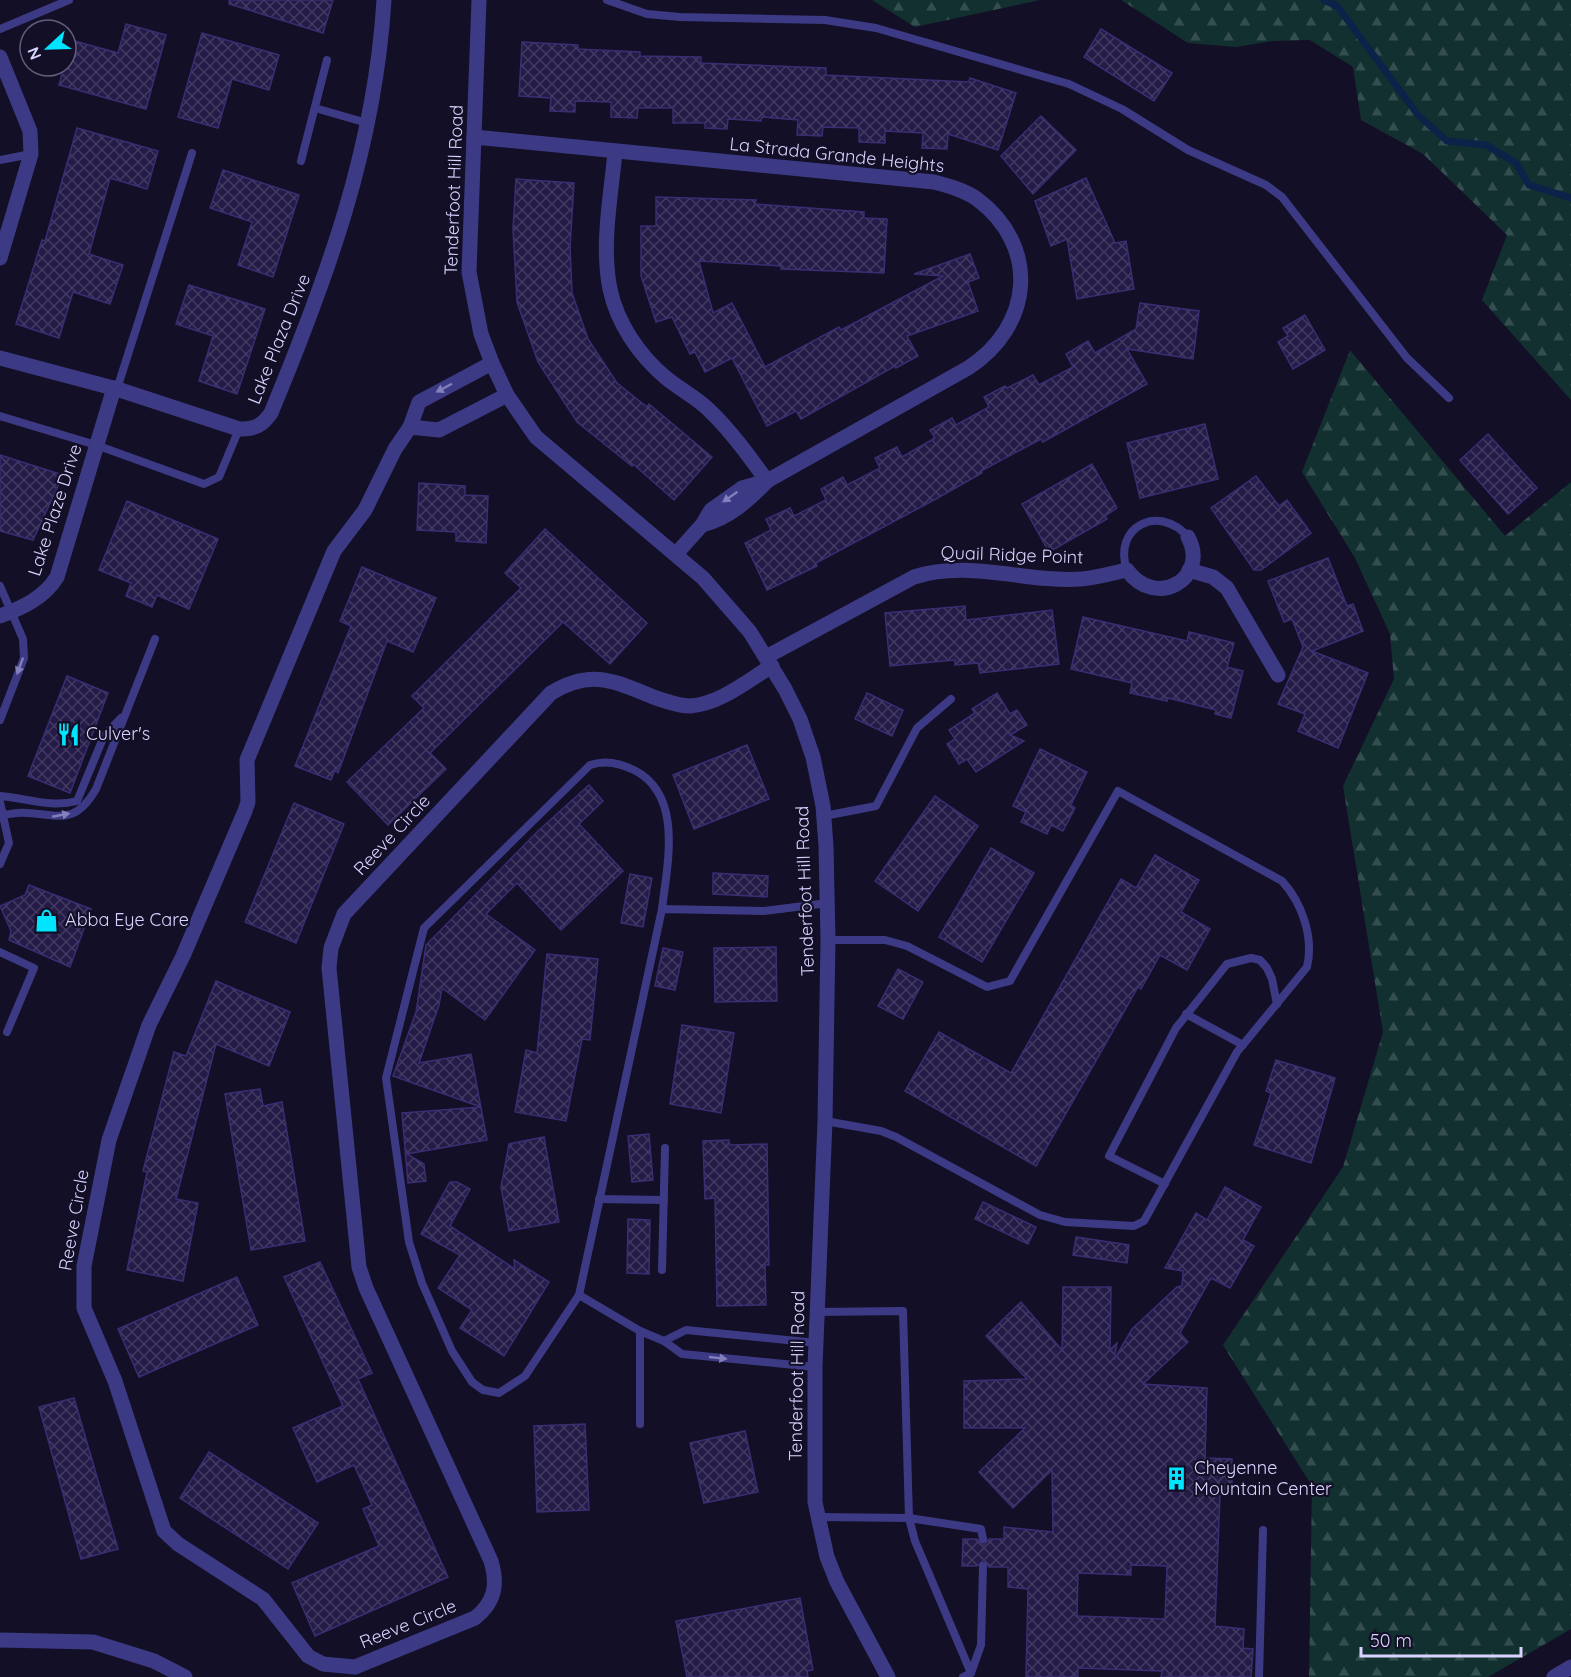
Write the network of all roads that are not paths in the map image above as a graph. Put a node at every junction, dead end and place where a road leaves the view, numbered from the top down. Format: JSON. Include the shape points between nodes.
{"nodes":[{"id":1,"x":69,"y":0,"type":"edge"},
{"id":2,"x":384,"y":0,"type":"edge"},
{"id":3,"x":479,"y":0,"type":"edge"},
{"id":4,"x":607,"y":0,"type":"edge"},
{"id":5,"x":0,"y":29,"type":"edge"},
{"id":6,"x":0,"y":57,"type":"edge"},
{"id":7,"x":327,"y":60,"type":"dead end"},
{"id":8,"x":315,"y":108,"type":"junction"},
{"id":9,"x":367,"y":123,"type":"junction"},
{"id":10,"x":474,"y":137,"type":"junction"},
{"id":11,"x":615,"y":152,"type":"junction"},
{"id":12,"x":192,"y":153,"type":"dead end"},
{"id":13,"x":31,"y":154,"type":"junction"},
{"id":14,"x":0,"y":160,"type":"edge"},
{"id":15,"x":301,"y":160,"type":"dead end"},
{"id":16,"x":0,"y":258,"type":"edge"},
{"id":17,"x":0,"y":358,"type":"edge"},
{"id":18,"x":492,"y":363,"type":"junction"},
{"id":19,"x":116,"y":389,"type":"junction"},
{"id":20,"x":507,"y":395,"type":"junction"},
{"id":21,"x":1449,"y":398,"type":"dead end"},
{"id":22,"x":0,"y":416,"type":"edge"},
{"id":23,"x":410,"y":427,"type":"junction"},
{"id":24,"x":239,"y":429,"type":"junction"},
{"id":25,"x":96,"y":445,"type":"junction"},
{"id":26,"x":767,"y":481,"type":"junction"},
{"id":27,"x":1188,"y":537,"type":"joint"},
{"id":28,"x":676,"y":554,"type":"junction"},
{"id":29,"x":1127,"y":570,"type":"junction"},
{"id":30,"x":1189,"y":570,"type":"junction"},
{"id":31,"x":0,"y":586,"type":"edge"},
{"id":32,"x":6,"y":614,"type":"edge"},
{"id":33,"x":155,"y":639,"type":"dead end"},
{"id":34,"x":769,"y":662,"type":"junction"},
{"id":35,"x":1278,"y":675,"type":"dead end"},
{"id":36,"x":951,"y":699,"type":"dead end"},
{"id":37,"x":126,"y":713,"type":"junction"},
{"id":38,"x":0,"y":720,"type":"edge"},
{"id":39,"x":0,"y":796,"type":"edge"},
{"id":40,"x":0,"y":802,"type":"edge"},
{"id":41,"x":3,"y":815,"type":"junction"},
{"id":42,"x":824,"y":816,"type":"junction"},
{"id":43,"x":0,"y":864,"type":"edge"},
{"id":44,"x":828,"y":903,"type":"junction"},
{"id":45,"x":662,"y":909,"type":"junction"},
{"id":46,"x":828,"y":940,"type":"junction"},
{"id":47,"x":0,"y":952,"type":"edge"},
{"id":48,"x":1277,"y":1004,"type":"junction"},
{"id":49,"x":1186,"y":1014,"type":"junction"},
{"id":50,"x":7,"y":1032,"type":"dead end"},
{"id":51,"x":1243,"y":1045,"type":"junction"},
{"id":52,"x":825,"y":1121,"type":"junction"},
{"id":53,"x":665,"y":1148,"type":"dead end"},
{"id":54,"x":1165,"y":1184,"type":"junction"},
{"id":55,"x":599,"y":1199,"type":"junction"},
{"id":56,"x":664,"y":1200,"type":"junction"},
{"id":57,"x":662,"y":1270,"type":"dead end"},
{"id":58,"x":579,"y":1295,"type":"junction"},
{"id":59,"x":817,"y":1312,"type":"junction"},
{"id":60,"x":640,"y":1330,"type":"junction"},
{"id":61,"x":664,"y":1341,"type":"junction"},
{"id":62,"x":816,"y":1343,"type":"junction"},
{"id":63,"x":815,"y":1367,"type":"junction"},
{"id":64,"x":640,"y":1424,"type":"dead end"},
{"id":65,"x":818,"y":1517,"type":"junction"},
{"id":66,"x":909,"y":1518,"type":"junction"},
{"id":67,"x":1263,"y":1530,"type":"dead end"},
{"id":68,"x":982,"y":1539,"type":"dead end"},
{"id":69,"x":983,"y":1566,"type":"dead end"},
{"id":70,"x":0,"y":1640,"type":"edge"},
{"id":71,"x":1571,"y":1667,"type":"edge"},
{"id":72,"x":967,"y":1675,"type":"edge"},
{"id":73,"x":185,"y":1677,"type":"edge"},
{"id":74,"x":888,"y":1677,"type":"edge"},
{"id":75,"x":1259,"y":1677,"type":"edge"},
{"id":76,"x":1554,"y":1677,"type":"edge"}],
"edges":[{"from":1,"to":5,"type":"lane"},
{"from":2,"to":9,"type":"street","name":"Lake Plaza Drive"},
{"from":3,"to":10,"type":"street","name":"Tenderfoot Hill Road"},
{"from":4,"to":21,"type":"lane","via":[[647,14],[825,20],[876,28],[1069,84],[1122,109],[1188,150],[1266,185],[1282,197],[1407,358]]},
{"from":6,"to":13,"type":"street","via":[[30,131]]},
{"from":7,"to":8,"type":"lane"},
{"from":8,"to":9,"type":"lane"},
{"from":8,"to":15,"type":"lane"},
{"from":9,"to":24,"type":"street","name":"Lake Plaza Drive","via":[[334,252],[271,413],[263,425]]},
{"from":10,"to":11,"type":"street","name":"La Strada Grande Heights"},
{"from":10,"to":18,"type":"street","name":"Tenderfoot Hill Road","via":[[469,272],[481,334]]},
{"from":11,"to":26,"type":"street","via":[[607,262],[610,290],[625,328],[651,364],[707,407],[725,426]]},
{"from":11,"to":26,"type":"street","name":"La Strada Grande Heights","via":[[934,182],[976,198],[1007,231],[1017,254],[1019,301],[1005,335],[994,348],[968,368]]},
{"from":12,"to":19,"type":"lane"},
{"from":13,"to":14,"type":"lane"},
{"from":13,"to":16,"type":"street"},
{"from":17,"to":19,"type":"street"},
{"from":18,"to":20,"type":"street","name":"Tenderfoot Hill Road"},
{"from":18,"to":23,"type":"street","name":"Reeve Circle","one_way":true,"via":[[419,402]]},
{"from":19,"to":24,"type":"street"},
{"from":19,"to":25,"type":"street","name":"Lake Plaze Drive"},
{"from":20,"to":23,"type":"street","via":[[439,430]]},
{"from":20,"to":28,"type":"street","name":"Tenderfoot Hill Road","via":[[536,437],[556,457]]},
{"from":22,"to":25,"type":"lane"},
{"from":23,"to":34,"type":"street","name":"Reeve Circle","via":[[365,510],[334,551],[247,760],[248,802],[183,956],[149,1025],[109,1140],[82,1290],[89,1325],[116,1381],[164,1531],[263,1599],[308,1656],[323,1664],[355,1667],[475,1618],[486,1609],[495,1589],[491,1561],[359,1267],[329,968],[336,929],[344,914],[560,687],[597,677],[673,704],[702,705],[714,701]]},
{"from":24,"to":25,"type":"lane","via":[[219,477],[204,484]]},
{"from":25,"to":32,"type":"street","name":"Lake Plaze Drive","via":[[57,577],[40,597]]},
{"from":26,"to":28,"type":"street","name":"La Strada Grande Heights","via":[[750,500],[719,520],[702,525]]},
{"from":27,"to":29,"type":"lane","via":[[1175,524],[1163,520],[1138,526],[1126,541]]},
{"from":27,"to":30,"type":"street","via":[[1194,555]]},
{"from":28,"to":34,"type":"street","name":"Tenderfoot Hill Road","via":[[723,600]]},
{"from":29,"to":30,"type":"street","via":[[1145,587],[1157,589],[1181,582]]},
{"from":29,"to":34,"type":"street","name":"Quail Ridge Point","via":[[1080,579],[934,570],[914,577]]},
{"from":30,"to":35,"type":"street","via":[[1213,577],[1227,588]]},
{"from":31,"to":32,"type":"lane"},
{"from":32,"to":38,"type":"lane","one_way":true,"via":[[23,639],[24,657]]},
{"from":33,"to":37,"type":"lane"},
{"from":34,"to":42,"type":"street","name":"Tenderfoot Hill Road","via":[[800,719],[813,757]]},
{"from":36,"to":42,"type":"lane","via":[[917,728],[876,806]]},
{"from":37,"to":39,"type":"lane","via":[[104,736],[77,801],[49,804]]},
{"from":41,"to":37,"type":"lane","one_way":true,"via":[[64,816],[87,804]]},
{"from":40,"to":41,"type":"lane"},
{"from":41,"to":43,"type":"lane","via":[[9,843]]},
{"from":42,"to":44,"type":"street","name":"Tenderfoot Hill Road"},
{"from":44,"to":45,"type":"lane","via":[[764,911]]},
{"from":44,"to":46,"type":"street","name":"Tenderfoot Hill Road"},
{"from":45,"to":55,"type":"lane"},
{"from":45,"to":58,"type":"lane","via":[[669,840],[661,797],[650,781],[622,765],[590,765],[424,928],[386,1078],[409,1242],[448,1341],[472,1382],[483,1390],[499,1393],[514,1386],[525,1376]]},
{"from":46,"to":48,"type":"lane","via":[[885,940],[907,946],[987,987],[1010,981],[1118,791],[1270,873],[1292,892],[1309,938],[1310,955],[1307,967]]},
{"from":46,"to":52,"type":"street","name":"Tenderfoot Hill Road"},
{"from":47,"to":50,"type":"lane","via":[[34,968]]},
{"from":48,"to":49,"type":"lane","via":[[1267,968],[1260,960],[1251,958],[1227,964]]},
{"from":48,"to":51,"type":"lane"},
{"from":49,"to":51,"type":"lane"},
{"from":49,"to":54,"type":"lane","via":[[1109,1156]]},
{"from":51,"to":54,"type":"lane"},
{"from":52,"to":54,"type":"lane","via":[[896,1137],[1040,1215],[1065,1222],[1134,1226],[1144,1221]]},
{"from":52,"to":59,"type":"street","name":"Tenderfoot Hill Road"},
{"from":53,"to":56,"type":"lane"},
{"from":55,"to":56,"type":"lane"},
{"from":55,"to":58,"type":"lane"},
{"from":56,"to":57,"type":"lane"},
{"from":58,"to":60,"type":"lane"},
{"from":59,"to":62,"type":"street","name":"Tenderfoot Hill Road"},
{"from":59,"to":66,"type":"lane","via":[[903,1311]]},
{"from":60,"to":61,"type":"lane"},
{"from":60,"to":64,"type":"lane"},
{"from":61,"to":62,"type":"lane","via":[[686,1330]]},
{"from":61,"to":63,"type":"lane","one_way":true,"via":[[681,1354]]},
{"from":62,"to":63,"type":"street","name":"Tenderfoot Hill Road"},
{"from":63,"to":65,"type":"street","name":"Tenderfoot Hill Road"},
{"from":65,"to":66,"type":"lane"},
{"from":65,"to":74,"type":"street","name":"Tenderfoot Hill Road","via":[[837,1582]]},
{"from":66,"to":68,"type":"lane","via":[[981,1529]]},
{"from":66,"to":72,"type":"lane"},
{"from":67,"to":75,"type":"lane"},
{"from":69,"to":72,"type":"lane","via":[[981,1645]]},
{"from":70,"to":73,"type":"street","via":[[93,1642],[154,1661]]},
{"from":71,"to":76,"type":"street"}]}
